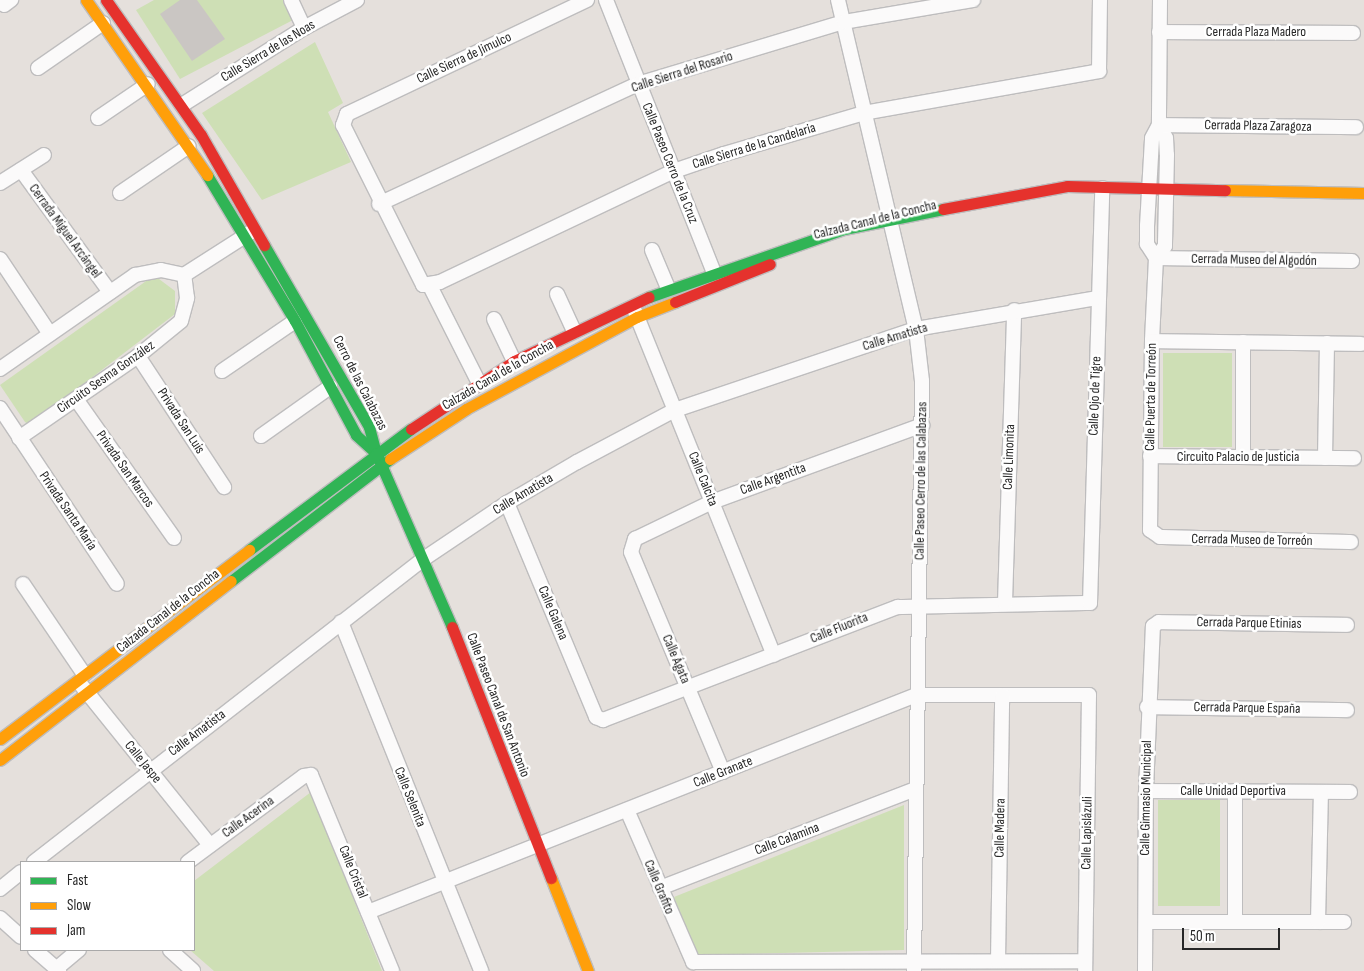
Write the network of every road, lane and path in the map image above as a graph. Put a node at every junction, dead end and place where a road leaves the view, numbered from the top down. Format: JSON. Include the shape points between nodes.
{"nodes":[{"id":1,"x":86,"y":0,"type":"edge"},
{"id":2,"x":106,"y":0,"type":"edge"},
{"id":3,"x":291,"y":0,"type":"edge"},
{"id":4,"x":357,"y":0,"type":"edge"},
{"id":5,"x":587,"y":0,"type":"edge"},
{"id":6,"x":606,"y":0,"type":"edge"},
{"id":7,"x":838,"y":0,"type":"edge"},
{"id":8,"x":973,"y":0,"type":"edge"},
{"id":9,"x":1100,"y":0,"type":"edge"},
{"id":10,"x":1160,"y":0,"type":"edge"},
{"id":11,"x":844,"y":22,"type":"junction"},
{"id":12,"x":103,"y":23,"type":"junction"},
{"id":13,"x":304,"y":28,"type":"junction"},
{"id":14,"x":1159,"y":32,"type":"junction"},
{"id":15,"x":1353,"y":33,"type":"dead end"},
{"id":16,"x":38,"y":68,"type":"dead end"},
{"id":17,"x":148,"y":84,"type":"junction"},
{"id":18,"x":638,"y":84,"type":"junction"},
{"id":19,"x":182,"y":105,"type":"junction"},
{"id":20,"x":864,"y":113,"type":"junction"},
{"id":21,"x":98,"y":118,"type":"dead end"},
{"id":22,"x":1159,"y":125,"type":"junction"},
{"id":23,"x":1356,"y":127,"type":"dead end"},
{"id":24,"x":189,"y":146,"type":"junction"},
{"id":25,"x":44,"y":155,"type":"dead end"},
{"id":26,"x":21,"y":170,"type":"junction"},
{"id":27,"x":674,"y":171,"type":"junction"},
{"id":28,"x":0,"y":183,"type":"edge"},
{"id":29,"x":1100,"y":189,"type":"junction"},
{"id":30,"x":1149,"y":189,"type":"junction"},
{"id":31,"x":1166,"y":190,"type":"junction"},
{"id":32,"x":120,"y":193,"type":"dead end"},
{"id":33,"x":1364,"y":193,"type":"edge"},
{"id":34,"x":379,"y":204,"type":"junction"},
{"id":35,"x":889,"y":224,"type":"junction"},
{"id":36,"x":256,"y":229,"type":"junction"},
{"id":37,"x":244,"y":237,"type":"junction"},
{"id":38,"x":652,"y":250,"type":"dead end"},
{"id":39,"x":1156,"y":258,"type":"junction"},
{"id":40,"x":0,"y":259,"type":"edge"},
{"id":41,"x":1352,"y":261,"type":"dead end"},
{"id":42,"x":713,"y":270,"type":"junction"},
{"id":43,"x":184,"y":275,"type":"junction"},
{"id":44,"x":430,"y":286,"type":"junction"},
{"id":45,"x":668,"y":288,"type":"junction"},
{"id":46,"x":110,"y":292,"type":"junction"},
{"id":47,"x":557,"y":294,"type":"dead end"},
{"id":48,"x":1098,"y":298,"type":"junction"},
{"id":49,"x":634,"y":310,"type":"junction"},
{"id":50,"x":1014,"y":310,"type":"junction"},
{"id":51,"x":494,"y":319,"type":"dead end"},
{"id":52,"x":295,"y":321,"type":"junction"},
{"id":53,"x":916,"y":329,"type":"junction"},
{"id":54,"x":574,"y":331,"type":"junction"},
{"id":55,"x":50,"y":334,"type":"junction"},
{"id":56,"x":1152,"y":340,"type":"junction"},
{"id":57,"x":1244,"y":342,"type":"junction"},
{"id":58,"x":1327,"y":343,"type":"junction"},
{"id":59,"x":1360,"y":344,"type":"dead end"},
{"id":60,"x":138,"y":356,"type":"junction"},
{"id":61,"x":514,"y":361,"type":"junction"},
{"id":62,"x":0,"y":369,"type":"edge"},
{"id":63,"x":222,"y":371,"type":"dead end"},
{"id":64,"x":479,"y":383,"type":"junction"},
{"id":65,"x":330,"y":387,"type":"junction"},
{"id":66,"x":76,"y":399,"type":"junction"},
{"id":67,"x":0,"y":408,"type":"edge"},
{"id":68,"x":675,"y":410,"type":"junction"},
{"id":69,"x":922,"y":425,"type":"junction"},
{"id":70,"x":261,"y":436,"type":"dead end"},
{"id":71,"x":19,"y":438,"type":"junction"},
{"id":72,"x":376,"y":453,"type":"junction"},
{"id":73,"x":1150,"y":456,"type":"junction"},
{"id":74,"x":1243,"y":457,"type":"junction"},
{"id":75,"x":1325,"y":458,"type":"junction"},
{"id":76,"x":1354,"y":458,"type":"dead end"},
{"id":77,"x":382,"y":464,"type":"junction"},
{"id":78,"x":224,"y":487,"type":"dead end"},
{"id":79,"x":712,"y":502,"type":"junction"},
{"id":80,"x":507,"y":503,"type":"junction"},
{"id":81,"x":1153,"y":535,"type":"joint"},
{"id":82,"x":174,"y":538,"type":"dead end"},
{"id":83,"x":1351,"y":542,"type":"dead end"},
{"id":84,"x":632,"y":546,"type":"joint"},
{"id":85,"x":425,"y":558,"type":"junction"},
{"id":86,"x":23,"y":584,"type":"dead end"},
{"id":87,"x":116,"y":584,"type":"dead end"},
{"id":88,"x":1005,"y":603,"type":"junction"},
{"id":89,"x":1090,"y":603,"type":"joint"},
{"id":90,"x":919,"y":604,"type":"junction"},
{"id":91,"x":341,"y":622,"type":"junction"},
{"id":92,"x":1347,"y":625,"type":"dead end"},
{"id":93,"x":1153,"y":626,"type":"joint"},
{"id":94,"x":774,"y":655,"type":"junction"},
{"id":95,"x":81,"y":676,"type":"junction"},
{"id":96,"x":689,"y":688,"type":"junction"},
{"id":97,"x":88,"y":693,"type":"junction"},
{"id":98,"x":916,"y":695,"type":"junction"},
{"id":99,"x":1002,"y":695,"type":"junction"},
{"id":100,"x":1089,"y":695,"type":"joint"},
{"id":101,"x":1148,"y":707,"type":"junction"},
{"id":102,"x":1347,"y":710,"type":"dead end"},
{"id":103,"x":603,"y":720,"type":"joint"},
{"id":104,"x":0,"y":739,"type":"edge"},
{"id":105,"x":0,"y":760,"type":"edge"},
{"id":106,"x":149,"y":770,"type":"junction"},
{"id":107,"x":723,"y":772,"type":"junction"},
{"id":108,"x":311,"y":775,"type":"joint"},
{"id":109,"x":915,"y":789,"type":"junction"},
{"id":110,"x":1146,"y":791,"type":"junction"},
{"id":111,"x":1235,"y":791,"type":"junction"},
{"id":112,"x":1321,"y":792,"type":"junction"},
{"id":113,"x":1350,"y":792,"type":"dead end"},
{"id":114,"x":627,"y":810,"type":"junction"},
{"id":115,"x":210,"y":845,"type":"junction"},
{"id":116,"x":536,"y":846,"type":"junction"},
{"id":117,"x":35,"y":861,"type":"edge"},
{"id":118,"x":189,"y":861,"type":"edge"},
{"id":119,"x":20,"y":873,"type":"edge"},
{"id":120,"x":444,"y":882,"type":"junction"},
{"id":121,"x":660,"y":888,"type":"junction"},
{"id":122,"x":0,"y":890,"type":"edge"},
{"id":123,"x":368,"y":912,"type":"junction"},
{"id":124,"x":0,"y":918,"type":"edge"},
{"id":125,"x":1146,"y":922,"type":"junction"},
{"id":126,"x":1235,"y":922,"type":"junction"},
{"id":127,"x":1318,"y":922,"type":"junction"},
{"id":128,"x":1344,"y":922,"type":"dead end"},
{"id":129,"x":20,"y":936,"type":"edge"},
{"id":130,"x":36,"y":951,"type":"edge"},
{"id":131,"x":78,"y":951,"type":"edge"},
{"id":132,"x":171,"y":951,"type":"edge"},
{"id":133,"x":998,"y":961,"type":"junction"},
{"id":134,"x":914,"y":966,"type":"edge"},
{"id":135,"x":1085,"y":966,"type":"edge"},
{"id":136,"x":57,"y":970,"type":"edge"},
{"id":137,"x":193,"y":971,"type":"edge"},
{"id":138,"x":392,"y":971,"type":"edge"},
{"id":139,"x":481,"y":971,"type":"edge"},
{"id":140,"x":588,"y":971,"type":"edge"},
{"id":141,"x":1145,"y":971,"type":"edge"}],
"edges":[{"from":1,"to":12,"type":"street","name":"Cerro de las Calabazas"},
{"from":2,"to":19,"type":"street","name":"Cerro de las Calabazas"},
{"from":3,"to":13,"type":"street"},
{"from":4,"to":13,"type":"street","name":"Calle Sierra de las Noas"},
{"from":5,"to":34,"type":"street","name":"Calle Sierra de Jimulco","via":[[344,118],[344,125]]},
{"from":6,"to":18,"type":"street","name":"Calle Paseo Cerro de la Cruz"},
{"from":7,"to":11,"type":"street","name":"Calle Paseo Cerro de las Calabazas"},
{"from":8,"to":11,"type":"street","name":"Calle Sierra del Rosario"},
{"from":9,"to":20,"type":"street","name":"Calle Sierra de la Candelaria","via":[[1099,71]]},
{"from":10,"to":14,"type":"street","name":"Calle Puerta de Torreón"},
{"from":11,"to":18,"type":"street","name":"Calle Sierra del Rosario"},
{"from":11,"to":20,"type":"street","name":"Calle Paseo Cerro de las Calabazas"},
{"from":12,"to":16,"type":"street"},
{"from":12,"to":17,"type":"street","name":"Cerro de las Calabazas"},
{"from":13,"to":19,"type":"street","name":"Calle Sierra de las Noas"},
{"from":14,"to":15,"type":"street","name":"Cerrada Plaza Madero"},
{"from":14,"to":22,"type":"street","name":"Calle Puerta de Torreón"},
{"from":17,"to":21,"type":"street"},
{"from":17,"to":24,"type":"street","name":"Cerro de las Calabazas"},
{"from":18,"to":27,"type":"street","name":"Calle Paseo Cerro de la Cruz"},
{"from":18,"to":34,"type":"street","name":"Calle Sierra del Rosario"},
{"from":19,"to":36,"type":"street","name":"Cerro de las Calabazas"},
{"from":20,"to":27,"type":"street","name":"Calle Sierra de la Candelaria"},
{"from":20,"to":35,"type":"street","name":"Calle Paseo Cerro de las Calabazas"},
{"from":22,"to":23,"type":"street","name":"Cerrada Plaza Zaragoza"},
{"from":22,"to":30,"type":"street","name":"Calle Puerta de Torreón","via":[[1152,138]]},
{"from":22,"to":31,"type":"street","name":"Calle Puerta de Torreón","via":[[1166,138]]},
{"from":24,"to":32,"type":"street"},
{"from":24,"to":37,"type":"street","name":"Cerro de las Calabazas"},
{"from":25,"to":26,"type":"street","name":"Cerrada Miguel Arcángel"},
{"from":26,"to":28,"type":"street","name":"Cerrada Miguel Arcángel"},
{"from":26,"to":46,"type":"street","name":"Cerrada Miguel Arcángel"},
{"from":27,"to":42,"type":"street","name":"Calle Paseo Cerro de la Cruz"},
{"from":27,"to":44,"type":"street","name":"Calle Sierra de la Candelaria"},
{"from":29,"to":30,"type":"street","name":"Calzada Canal de la Concha"},
{"from":29,"to":35,"type":"street","name":"Calzada Canal de la Concha"},
{"from":29,"to":48,"type":"street","name":"Calle Ojo de Tigre"},
{"from":30,"to":31,"type":"street","name":"Calzada Canal de la Concha"},
{"from":30,"to":39,"type":"street","name":"Calle Puerta de Torreón","via":[[1147,244]]},
{"from":31,"to":33,"type":"street","name":"Calzada Canal de la Concha"},
{"from":31,"to":39,"type":"street","name":"Calle Puerta de Torreón","via":[[1165,246]]},
{"from":34,"to":44,"type":"street","via":[[423,285]]},
{"from":35,"to":42,"type":"street","name":"Calzada Canal de la Concha"},
{"from":35,"to":49,"type":"street","name":"Calzada Canal de la Concha"},
{"from":35,"to":53,"type":"street","name":"Calle Paseo Cerro de las Calabazas"},
{"from":36,"to":37,"type":"street"},
{"from":36,"to":72,"type":"street","name":"Cerro de las Calabazas","via":[[345,379],[369,427]]},
{"from":37,"to":43,"type":"street"},
{"from":37,"to":52,"type":"street","name":"Cerro de las Calabazas"},
{"from":38,"to":45,"type":"street"},
{"from":39,"to":41,"type":"street","name":"Cerrada Museo del Algodón"},
{"from":39,"to":56,"type":"street","name":"Calle Puerta de Torreón"},
{"from":40,"to":55,"type":"street"},
{"from":42,"to":45,"type":"street","name":"Calzada Canal de la Concha"},
{"from":43,"to":46,"type":"street","via":[[148,271],[135,275]]},
{"from":43,"to":60,"type":"street","name":"Circuito Sesma González","via":[[187,298],[181,321]]},
{"from":44,"to":64,"type":"street"},
{"from":45,"to":49,"type":"street","name":"Calzada Canal de la Concha"},
{"from":46,"to":55,"type":"street"},
{"from":47,"to":54,"type":"street"},
{"from":48,"to":50,"type":"street","name":"Calle Amatista"},
{"from":48,"to":89,"type":"street","name":"Calle Ojo de Tigre"},
{"from":49,"to":54,"type":"street","name":"Calzada Canal de la Concha"},
{"from":49,"to":68,"type":"street","name":"Calle Calcita"},
{"from":49,"to":77,"type":"street","name":"Calzada Canal de la Concha","via":[[466,409]]},
{"from":50,"to":53,"type":"street","name":"Calle Amatista"},
{"from":50,"to":88,"type":"street","name":"Calle Limonita"},
{"from":51,"to":61,"type":"street"},
{"from":52,"to":63,"type":"street"},
{"from":52,"to":65,"type":"street","name":"Cerro de las Calabazas"},
{"from":53,"to":68,"type":"street","name":"Calle Amatista"},
{"from":53,"to":69,"type":"street","name":"Calle Paseo Cerro de las Calabazas"},
{"from":54,"to":61,"type":"street","name":"Calzada Canal de la Concha"},
{"from":55,"to":62,"type":"street"},
{"from":56,"to":57,"type":"street"},
{"from":56,"to":73,"type":"street","name":"Calle Puerta de Torreón"},
{"from":57,"to":58,"type":"street"},
{"from":57,"to":74,"type":"street"},
{"from":58,"to":59,"type":"street"},
{"from":58,"to":75,"type":"street"},
{"from":60,"to":66,"type":"street","name":"Circuito Sesma González"},
{"from":60,"to":78,"type":"street","name":"Privada San Luis"},
{"from":61,"to":64,"type":"street","name":"Calzada Canal de la Concha"},
{"from":64,"to":72,"type":"street","name":"Calzada Canal de la Concha"},
{"from":65,"to":70,"type":"street"},
{"from":65,"to":72,"type":"street","name":"Cerro de las Calabazas","via":[[356,435]]},
{"from":66,"to":71,"type":"street","name":"Circuito Sesma González"},
{"from":66,"to":82,"type":"street","name":"Privada San Marcos"},
{"from":67,"to":71,"type":"street"},
{"from":68,"to":79,"type":"street","name":"Calle Calcita"},
{"from":68,"to":80,"type":"street","name":"Calle Amatista"},
{"from":69,"to":79,"type":"street","name":"Calle Argentita"},
{"from":69,"to":90,"type":"street","name":"Calle Paseo Cerro de las Calabazas"},
{"from":71,"to":87,"type":"street","name":"Privada Santa María"},
{"from":72,"to":77,"type":"street","name":"Calle Paseo Canal de San Antonio"},
{"from":72,"to":95,"type":"street","name":"Calzada Canal de la Concha"},
{"from":73,"to":74,"type":"street","name":"Circuito Palacio de Justicia"},
{"from":73,"to":81,"type":"street","name":"Calle Puerta de Torreón","via":[[1149,522]]},
{"from":74,"to":75,"type":"street","name":"Circuito Palacio de Justicia"},
{"from":75,"to":76,"type":"street","name":"Circuito Palacio de Justicia"},
{"from":77,"to":85,"type":"street","name":"Calle Paseo Canal de San Antonio"},
{"from":77,"to":97,"type":"street","name":"Calzada Canal de la Concha"},
{"from":79,"to":84,"type":"street","name":"Calle Argentita","via":[[635,539]]},
{"from":79,"to":94,"type":"street","name":"Calle Calcita"},
{"from":80,"to":85,"type":"street","name":"Calle Amatista"},
{"from":80,"to":103,"type":"street","name":"Calle Galena","via":[[596,717]]},
{"from":81,"to":83,"type":"street","name":"Cerrada Museo de Torreón"},
{"from":84,"to":96,"type":"street","name":"Calle Ágata"},
{"from":85,"to":91,"type":"street","name":"Calle Amatista"},
{"from":85,"to":116,"type":"street","name":"Calle Paseo Canal de San Antonio"},
{"from":86,"to":95,"type":"street","name":"Calle Jaspe"},
{"from":88,"to":89,"type":"street","name":"Calle Fluorita"},
{"from":88,"to":90,"type":"street","name":"Calle Fluorita"},
{"from":90,"to":94,"type":"street","name":"Calle Fluorita","via":[[880,611]]},
{"from":90,"to":98,"type":"street","name":"Calle Paseo Cerro de las Calabazas"},
{"from":91,"to":106,"type":"street","name":"Calle Amatista"},
{"from":91,"to":120,"type":"street","name":"Calle Selenita"},
{"from":92,"to":93,"type":"street","name":"Cerrada Parque Etinias","via":[[1159,622]]},
{"from":93,"to":101,"type":"street","name":"Calle Gimnasio Municipal"},
{"from":94,"to":96,"type":"street","name":"Calle Fluorita"},
{"from":95,"to":97,"type":"street","name":"Calle Jaspe"},
{"from":95,"to":104,"type":"street","name":"Calzada Canal de la Concha"},
{"from":96,"to":103,"type":"street","name":"Calle Fluorita"},
{"from":96,"to":107,"type":"street","name":"Calle Ágata"},
{"from":97,"to":105,"type":"street","name":"Calzada Canal de la Concha"},
{"from":97,"to":106,"type":"street","name":"Calle Jaspe"},
{"from":98,"to":99,"type":"street","name":"Calle Granate"},
{"from":98,"to":107,"type":"street","name":"Calle Granate"},
{"from":98,"to":109,"type":"street","name":"Calle Paseo Cerro de las Calabazas"},
{"from":99,"to":100,"type":"street","name":"Calle Granate"},
{"from":99,"to":133,"type":"street","name":"Calle Madera"},
{"from":100,"to":135,"type":"street","name":"Calle Lapislázuli"},
{"from":101,"to":102,"type":"street","name":"Cerrada Parque España"},
{"from":101,"to":110,"type":"street","name":"Calle Gimnasio Municipal"},
{"from":106,"to":115,"type":"street","name":"Calle Jaspe"},
{"from":106,"to":117,"type":"street","name":"Calle Amatista"},
{"from":107,"to":114,"type":"street","name":"Calle Granate"},
{"from":108,"to":115,"type":"street","name":"Calle Acerina","via":[[304,776]]},
{"from":108,"to":123,"type":"street","name":"Calle Cristal"},
{"from":109,"to":121,"type":"street","name":"Calle Calamina"},
{"from":109,"to":134,"type":"street","name":"Calle Paseo Cerro de las Calabazas"},
{"from":110,"to":111,"type":"street","name":"Calle Unidad Deportiva"},
{"from":110,"to":125,"type":"street","name":"Calle Gimnasio Municipal"},
{"from":111,"to":112,"type":"street","name":"Calle Unidad Deportiva"},
{"from":111,"to":126,"type":"street"},
{"from":112,"to":113,"type":"street","name":"Calle Unidad Deportiva"},
{"from":112,"to":127,"type":"street"},
{"from":114,"to":116,"type":"street","name":"Calle Granate"},
{"from":114,"to":121,"type":"street","name":"Calle Grafito"},
{"from":115,"to":118,"type":"street","name":"Calle Acerina"},
{"from":116,"to":120,"type":"street","name":"Calle Granate"},
{"from":116,"to":140,"type":"street","name":"Calle Paseo Canal de San Antonio"},
{"from":119,"to":122,"type":"street"},
{"from":120,"to":123,"type":"street","name":"Calle Granate"},
{"from":120,"to":139,"type":"street","name":"Calle Selenita"},
{"from":121,"to":134,"type":"street","name":"Calle Grafito","via":[[693,962]]},
{"from":123,"to":138,"type":"street","name":"Calle Cristal"},
{"from":124,"to":129,"type":"street"},
{"from":125,"to":126,"type":"street"},
{"from":125,"to":141,"type":"street","name":"Calle Gimnasio Municipal"},
{"from":126,"to":127,"type":"street"},
{"from":127,"to":128,"type":"street"},
{"from":130,"to":136,"type":"street"},
{"from":131,"to":136,"type":"street"},
{"from":132,"to":137,"type":"street"},
{"from":133,"to":134,"type":"street"},
{"from":133,"to":135,"type":"street"}]}
